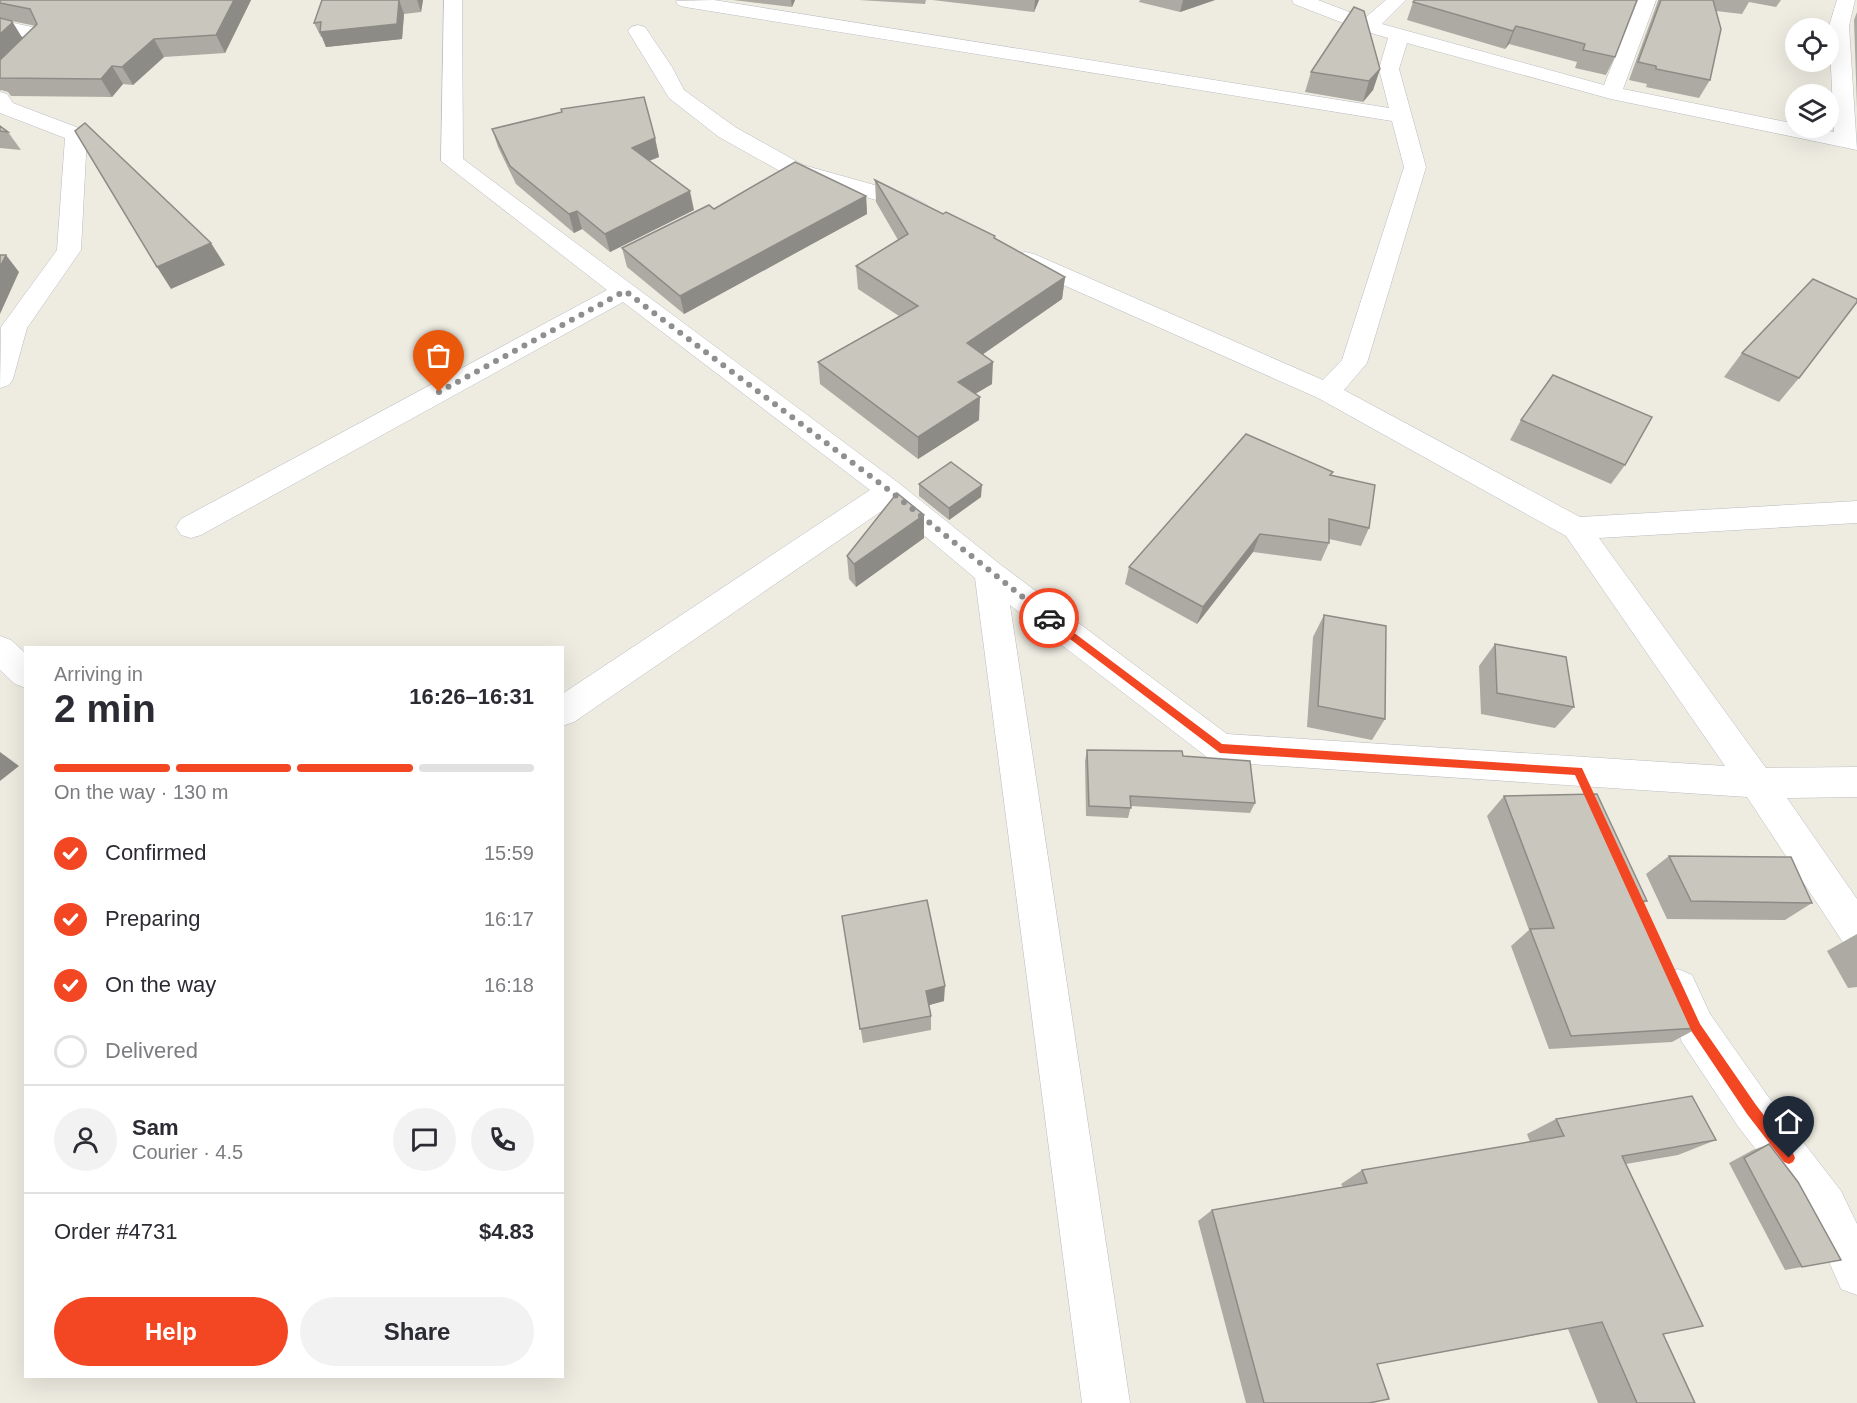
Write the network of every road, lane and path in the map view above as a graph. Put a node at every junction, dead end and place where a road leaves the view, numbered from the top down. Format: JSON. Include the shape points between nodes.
{"nodes":[{"id":1,"x":453,"y":0,"type":"edge"},
{"id":2,"x":1301,"y":0,"type":"edge"},
{"id":3,"x":1397,"y":0,"type":"edge"},
{"id":4,"x":1647,"y":0,"type":"edge"},
{"id":5,"x":1846,"y":0,"type":"edge"},
{"id":6,"x":686,"y":1,"type":"edge"},
{"id":7,"x":0,"y":26,"type":"edge"},
{"id":8,"x":1368,"y":26,"type":"junction"},
{"id":9,"x":638,"y":31,"type":"dead end"},
{"id":10,"x":1399,"y":35,"type":"junction"},
{"id":11,"x":0,"y":76,"type":"edge"},
{"id":12,"x":1611,"y":93,"type":"junction"},
{"id":13,"x":0,"y":98,"type":"edge"},
{"id":14,"x":1402,"y":116,"type":"junction"},
{"id":15,"x":1851,"y":141,"type":"edge"},
{"id":16,"x":938,"y":218,"type":"edge"},
{"id":17,"x":1001,"y":248,"type":"edge"},
{"id":18,"x":625,"y":291,"type":"junction"},
{"id":19,"x":0,"y":379,"type":"edge"},
{"id":20,"x":1327,"y":392,"type":"junction"},
{"id":21,"x":890,"y":491,"type":"junction"},
{"id":22,"x":1857,"y":512,"type":"edge"},
{"id":23,"x":191,"y":527,"type":"dead end"},
{"id":24,"x":1576,"y":528,"type":"junction"},
{"id":25,"x":990,"y":573,"type":"junction"},
{"id":26,"x":0,"y":649,"type":"edge"},
{"id":27,"x":24,"y":673,"type":"edge"},
{"id":28,"x":564,"y":711,"type":"edge"},
{"id":29,"x":1857,"y":782,"type":"edge"},
{"id":30,"x":1757,"y":783,"type":"junction"},
{"id":31,"x":1857,"y":931,"type":"edge"},
{"id":32,"x":1662,"y":953,"type":"edge"},
{"id":33,"x":1857,"y":1273,"type":"edge"},
{"id":34,"x":1106,"y":1403,"type":"edge"}],
"edges":[{"from":1,"to":18,"type":"street","via":[[452,161],[607,265]]},
{"from":2,"to":8,"type":"street"},
{"from":3,"to":8,"type":"street"},
{"from":4,"to":12,"type":"street"},
{"from":5,"to":15,"type":"street","via":[[1839,26]]},
{"from":6,"to":14,"type":"street"},
{"from":7,"to":11,"type":"street","via":[[34,33],[36,43]]},
{"from":8,"to":10,"type":"street"},
{"from":9,"to":16,"type":"street","via":[[676,94],[785,175],[896,198]]},
{"from":10,"to":12,"type":"street"},
{"from":10,"to":14,"type":"street","via":[[1389,69]]},
{"from":12,"to":15,"type":"street"},
{"from":13,"to":19,"type":"street","via":[[4,107],[76,135],[69,250],[14,327]]},
{"from":14,"to":20,"type":"street","via":[[1415,167],[1354,363]]},
{"from":17,"to":20,"type":"street"},
{"from":18,"to":21,"type":"street"},
{"from":18,"to":23,"type":"street"},
{"from":20,"to":24,"type":"street"},
{"from":21,"to":25,"type":"street"},
{"from":21,"to":28,"type":"street"},
{"from":22,"to":24,"type":"street"},
{"from":24,"to":30,"type":"street"},
{"from":25,"to":30,"type":"street","via":[[1220,748],[1585,787]]},
{"from":25,"to":34,"type":"street"},
{"from":26,"to":27,"type":"street"},
{"from":29,"to":30,"type":"street"},
{"from":30,"to":31,"type":"street"},
{"from":32,"to":33,"type":"street","via":[[1696,1028],[1752,1110],[1826,1206]]}]}
